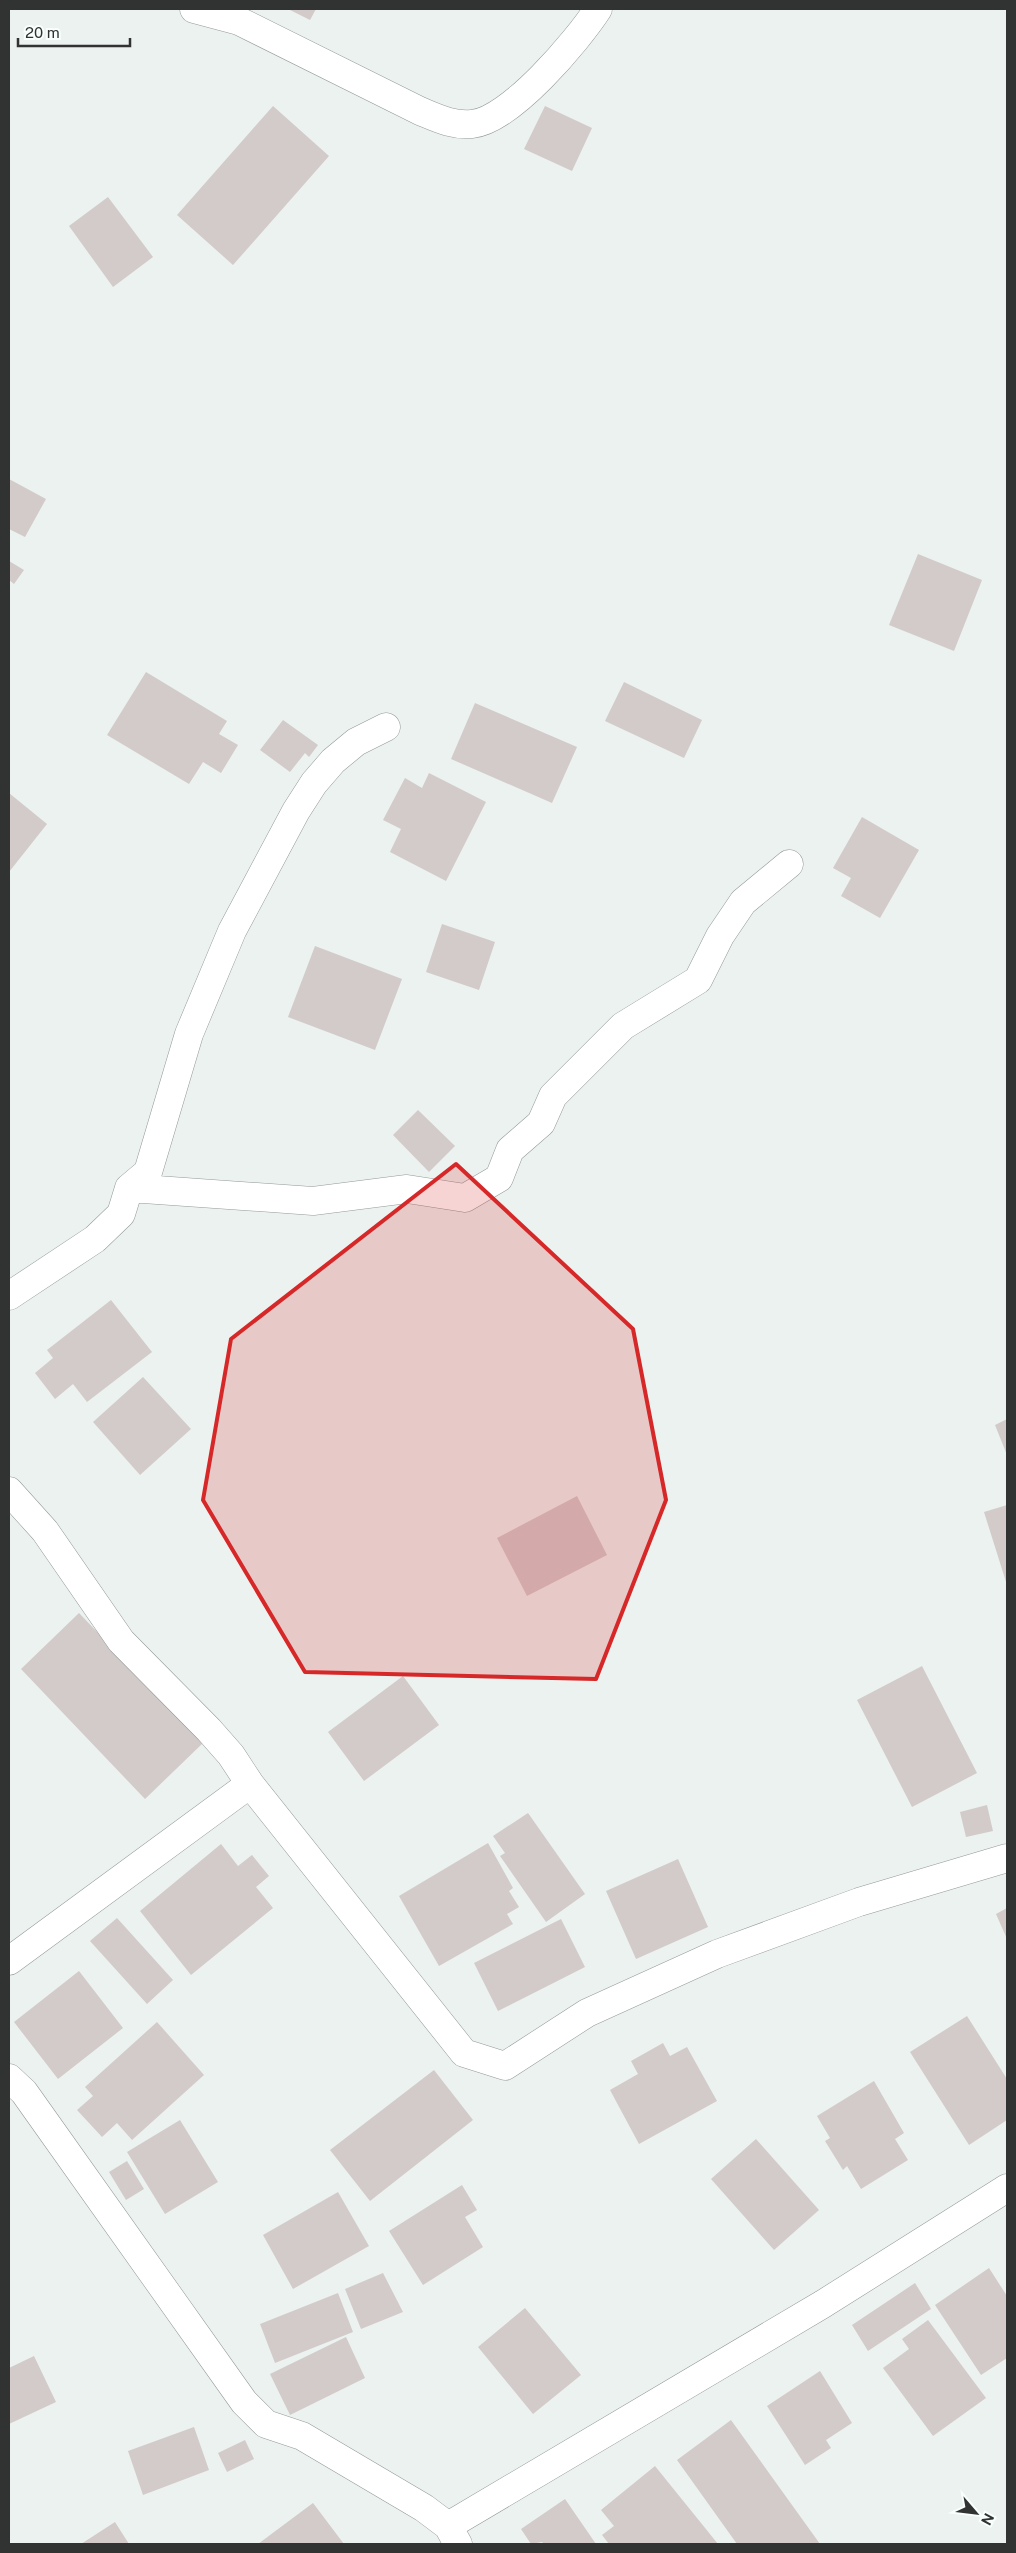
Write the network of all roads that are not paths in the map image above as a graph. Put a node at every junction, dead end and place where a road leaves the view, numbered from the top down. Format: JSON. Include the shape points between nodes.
{"nodes":[{"id":1,"x":194,"y":9,"type":"edge"},
{"id":2,"x":598,"y":9,"type":"edge"},
{"id":3,"x":386,"y":727,"type":"dead end"},
{"id":4,"x":789,"y":864,"type":"dead end"},
{"id":5,"x":129,"y":1188,"type":"junction"},
{"id":6,"x":9,"y":1296,"type":"edge"},
{"id":7,"x":9,"y":1491,"type":"edge"},
{"id":8,"x":250,"y":1784,"type":"junction"},
{"id":9,"x":1007,"y":1858,"type":"edge"},
{"id":10,"x":9,"y":1961,"type":"edge"},
{"id":11,"x":9,"y":2078,"type":"edge"},
{"id":12,"x":1007,"y":2188,"type":"edge"},
{"id":13,"x":453,"y":2535,"type":"edge"}],
"edges":[{"from":1,"to":2,"type":"street","via":[[239,21],[420,111],[451,123],[474,124],[499,112],[529,90],[569,50]]},
{"from":3,"to":5,"type":"street","via":[[356,742],[333,761],[296,811],[232,932],[193,1026],[148,1172]]},
{"from":4,"to":5,"type":"street","via":[[743,902],[720,936],[698,980],[623,1026],[553,1096],[541,1123],[510,1150],[499,1178],[465,1198],[407,1189],[313,1201]]},
{"from":5,"to":6,"type":"street","via":[[121,1214],[95,1239]]},
{"from":7,"to":8,"type":"street","via":[[45,1531],[121,1641],[209,1730]]},
{"from":8,"to":9,"type":"street","via":[[464,2053],[505,2066],[587,2013],[717,1954],[859,1902]]},
{"from":8,"to":10,"type":"street"},
{"from":11,"to":13,"type":"street","via":[[24,2092],[244,2402],[266,2424],[302,2436],[424,2508]]},
{"from":12,"to":13,"type":"street"}]}
